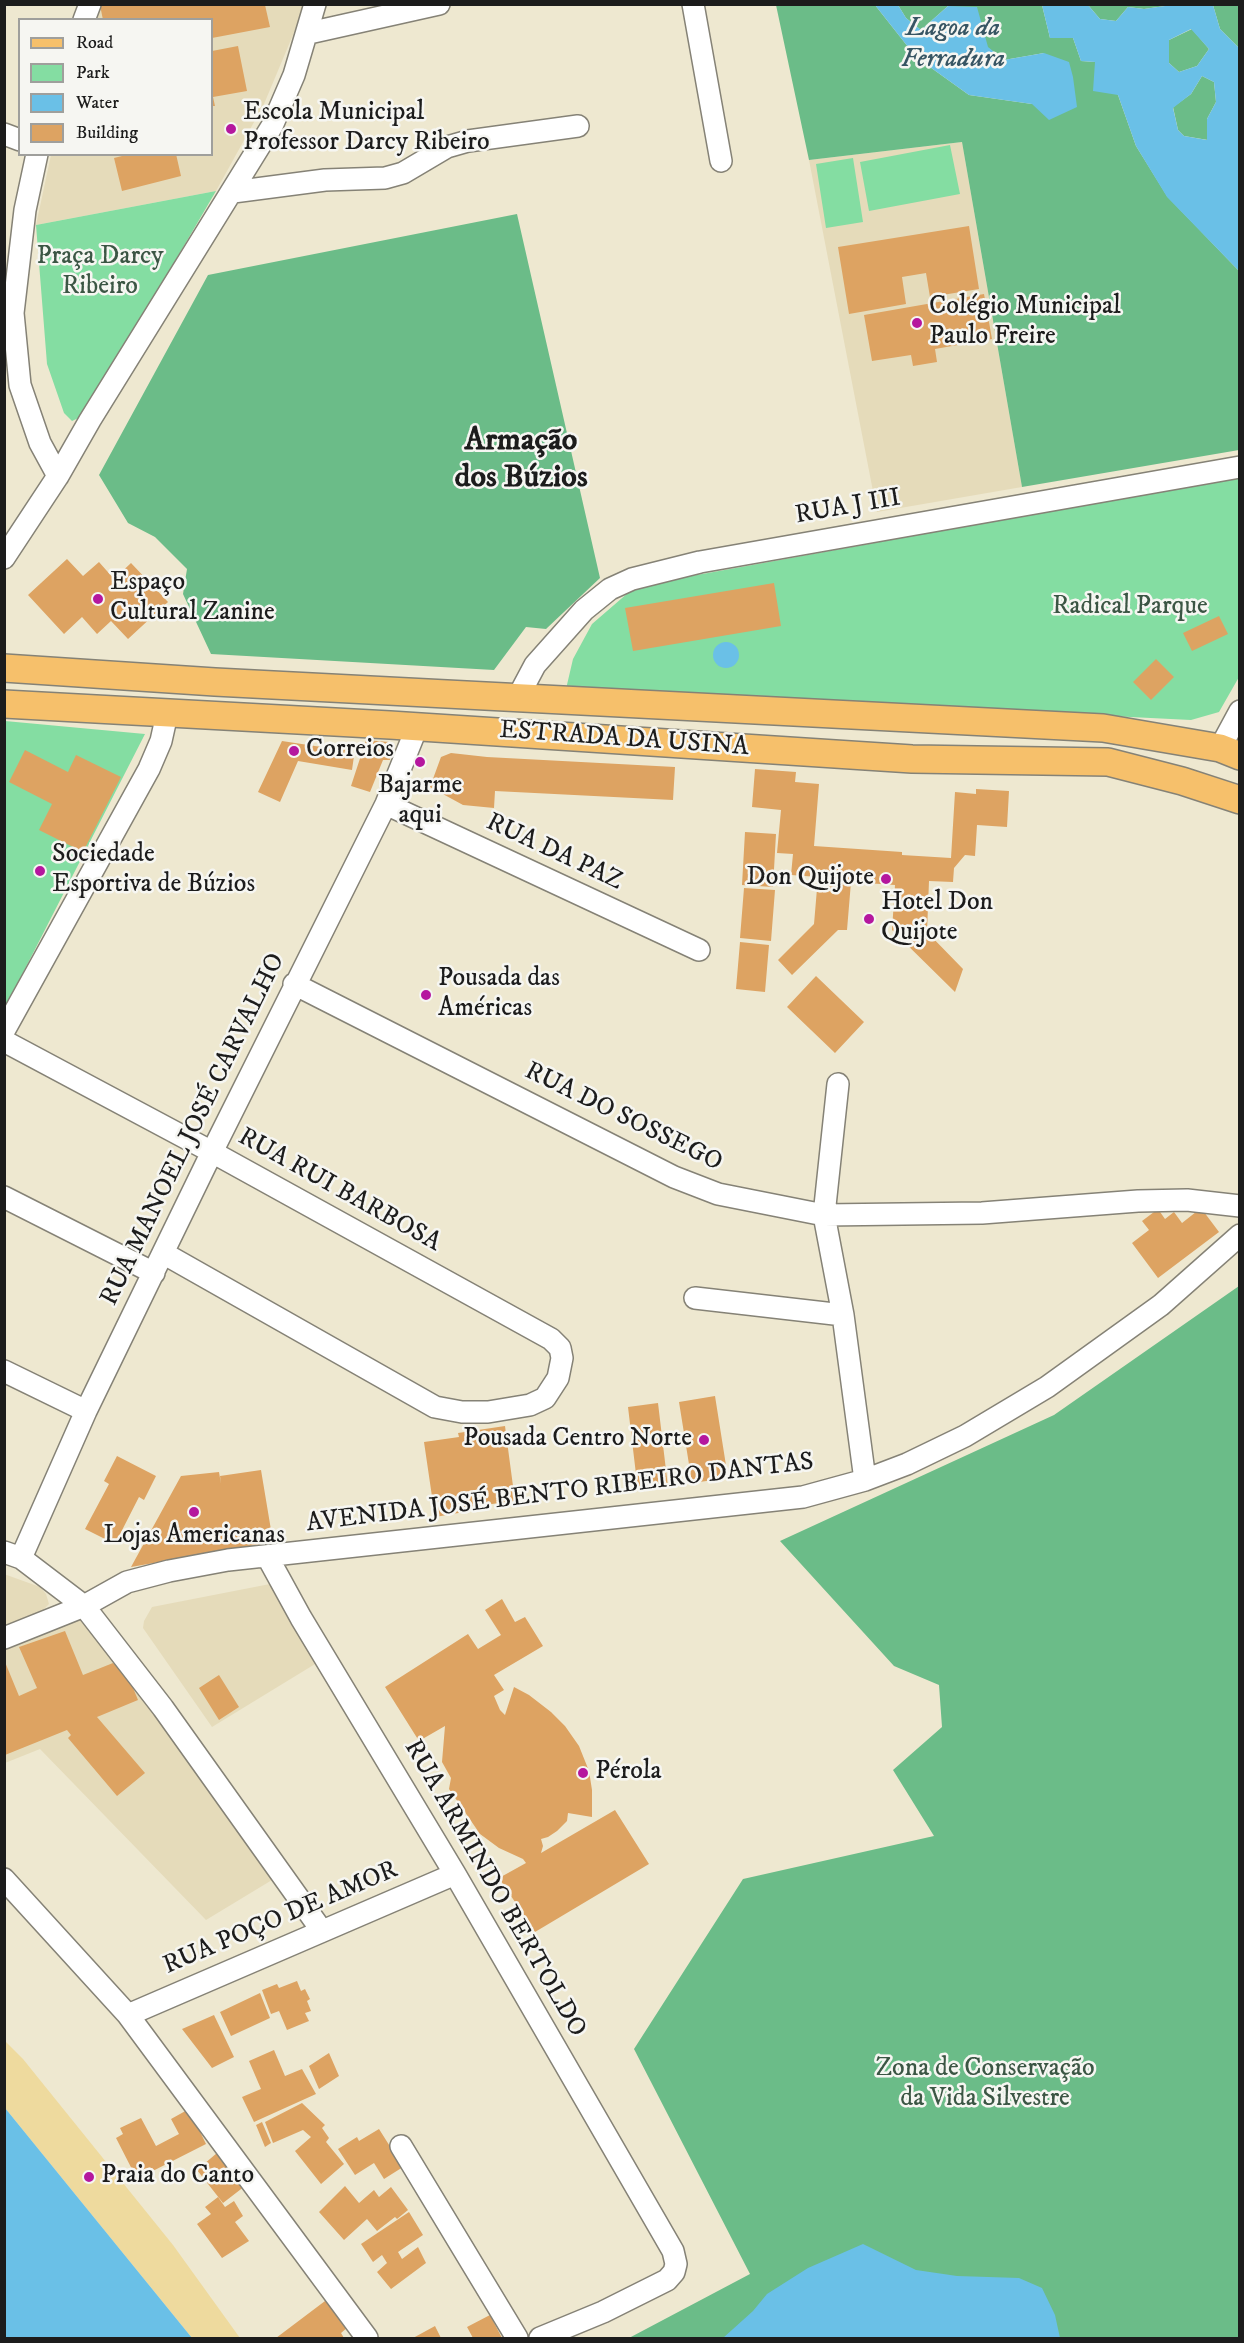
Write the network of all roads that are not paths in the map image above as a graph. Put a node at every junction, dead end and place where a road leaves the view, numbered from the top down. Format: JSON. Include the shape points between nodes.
{"nodes":[{"id":1,"x":315,"y":4,"type":"edge"},
{"id":2,"x":439,"y":4,"type":"edge"},
{"id":3,"x":693,"y":4,"type":"edge"},
{"id":4,"x":309,"y":33,"type":"junction"},
{"id":5,"x":578,"y":126,"type":"dead end"},
{"id":6,"x":38,"y":156,"type":"edge"},
{"id":7,"x":721,"y":161,"type":"dead end"},
{"id":8,"x":232,"y":192,"type":"junction"},
{"id":9,"x":1239,"y":467,"type":"edge"},
{"id":10,"x":58,"y":476,"type":"junction"},
{"id":11,"x":4,"y":558,"type":"edge"},
{"id":12,"x":4,"y":668,"type":"edge"},
{"id":13,"x":214,"y":682,"type":"junction"},
{"id":14,"x":253,"y":684,"type":"junction"},
{"id":15,"x":518,"y":697,"type":"junction"},
{"id":16,"x":4,"y":704,"type":"edge"},
{"id":17,"x":1239,"y":711,"type":"edge"},
{"id":18,"x":167,"y":714,"type":"junction"},
{"id":19,"x":220,"y":716,"type":"junction"},
{"id":20,"x":261,"y":718,"type":"junction"},
{"id":21,"x":417,"y":727,"type":"junction"},
{"id":22,"x":1103,"y":729,"type":"junction"},
{"id":23,"x":1230,"y":752,"type":"edge"},
{"id":24,"x":1108,"y":762,"type":"junction"},
{"id":25,"x":1239,"y":800,"type":"edge"},
{"id":26,"x":386,"y":804,"type":"junction"},
{"id":27,"x":699,"y":951,"type":"dead end"},
{"id":28,"x":294,"y":984,"type":"junction"},
{"id":29,"x":4,"y":1031,"type":"edge"},
{"id":30,"x":4,"y":1041,"type":"edge"},
{"id":31,"x":838,"y":1084,"type":"dead end"},
{"id":32,"x":212,"y":1152,"type":"junction"},
{"id":33,"x":4,"y":1197,"type":"edge"},
{"id":34,"x":1239,"y":1206,"type":"edge"},
{"id":35,"x":824,"y":1215,"type":"junction"},
{"id":36,"x":1239,"y":1235,"type":"edge"},
{"id":37,"x":163,"y":1253,"type":"junction"},
{"id":38,"x":154,"y":1273,"type":"junction"},
{"id":39,"x":695,"y":1298,"type":"dead end"},
{"id":40,"x":843,"y":1315,"type":"junction"},
{"id":41,"x":4,"y":1371,"type":"edge"},
{"id":42,"x":87,"y":1411,"type":"junction"},
{"id":43,"x":865,"y":1480,"type":"junction"},
{"id":44,"x":13,"y":1555,"type":"edge"},
{"id":45,"x":267,"y":1556,"type":"junction"},
{"id":46,"x":84,"y":1606,"type":"junction"},
{"id":47,"x":4,"y":1638,"type":"edge"},
{"id":48,"x":455,"y":1874,"type":"junction"},
{"id":49,"x":4,"y":1879,"type":"edge"},
{"id":50,"x":322,"y":1931,"type":"junction"},
{"id":51,"x":128,"y":2015,"type":"junction"},
{"id":52,"x":401,"y":2146,"type":"dead end"},
{"id":53,"x":367,"y":2338,"type":"edge"},
{"id":54,"x":517,"y":2338,"type":"edge"},
{"id":55,"x":540,"y":2338,"type":"edge"}],
"edges":[{"from":1,"to":4,"type":"street"},
{"from":2,"to":4,"type":"street"},
{"from":3,"to":7,"type":"street"},
{"from":4,"to":8,"type":"street","via":[[272,126]]},
{"from":5,"to":8,"type":"street","via":[[468,141],[447,147],[403,173],[384,178],[325,180]]},
{"from":6,"to":10,"type":"street","via":[[26,210],[13,313],[20,385],[40,443]]},
{"from":8,"to":10,"type":"street"},
{"from":9,"to":15,"type":"street","name":"RUA J III","via":[[700,562],[632,579],[610,589],[584,610],[535,665]]},
{"from":10,"to":11,"type":"street"},
{"from":12,"to":13,"type":"main road","name":"ESTRADA DA USINA"},
{"from":13,"to":14,"type":"main road","name":"ESTRADA DA USINA"},
{"from":13,"to":19,"type":"main road","via":[[231,694]]},
{"from":14,"to":15,"type":"main road","name":"ESTRADA DA USINA"},
{"from":14,"to":20,"type":"main road","via":[[243,701],[249,711]]},
{"from":15,"to":22,"type":"main road","name":"ESTRADA DA USINA"},
{"from":16,"to":18,"type":"main road","name":"ESTRADA DA USINA"},
{"from":17,"to":23,"type":"street"},
{"from":18,"to":19,"type":"main road","name":"ESTRADA DA USINA"},
{"from":18,"to":29,"type":"street","via":[[149,769]]},
{"from":19,"to":20,"type":"main road","name":"ESTRADA DA USINA"},
{"from":20,"to":21,"type":"main road","name":"ESTRADA DA USINA"},
{"from":21,"to":24,"type":"main road","name":"ESTRADA DA USINA","via":[[912,759]]},
{"from":21,"to":26,"type":"street","name":"RUA MANOEL JOSÉ CARVALHO"},
{"from":22,"to":23,"type":"main road","name":"ESTRADA DA USINA"},
{"from":22,"to":24,"type":"main road","via":[[1097,745]]},
{"from":24,"to":25,"type":"main road","name":"ESTRADA DA USINA"},
{"from":26,"to":27,"type":"street","name":"RUA DA PAZ"},
{"from":26,"to":28,"type":"street","name":"RUA MANOEL JOSÉ CARVALHO"},
{"from":28,"to":32,"type":"street","name":"RUA MANOEL JOSÉ CARVALHO"},
{"from":28,"to":35,"type":"street","name":"RUA DO SOSSEGO","via":[[674,1177],[718,1194]]},
{"from":30,"to":32,"type":"street","name":"RUA RUI BARBOSA"},
{"from":31,"to":35,"type":"street"},
{"from":32,"to":37,"type":"street","name":"RUA MANOEL JOSÉ CARVALHO"},
{"from":32,"to":37,"type":"street","name":"RUA RUI BARBOSA","via":[[550,1339],[560,1348],[558,1378],[545,1398],[530,1405],[488,1412],[435,1407]]},
{"from":33,"to":38,"type":"street"},
{"from":34,"to":35,"type":"street","name":"RUA DO SOSSEGO","via":[[1187,1200],[1138,1201],[982,1213]]},
{"from":35,"to":40,"type":"street"},
{"from":36,"to":43,"type":"street","name":"AVENIDA JOSÉ BENTO RIBEIRO DANTAS","via":[[1161,1305],[1047,1387],[965,1436]]},
{"from":37,"to":38,"type":"street","name":"RUA MANOEL JOSÉ CARVALHO"},
{"from":38,"to":42,"type":"street","name":"RUA MANOEL JOSÉ CARVALHO"},
{"from":39,"to":40,"type":"street"},
{"from":40,"to":43,"type":"street"},
{"from":41,"to":42,"type":"street"},
{"from":42,"to":44,"type":"street","name":"RUA MANOEL JOSÉ CARVALHO"},
{"from":43,"to":45,"type":"street","name":"AVENIDA JOSÉ BENTO RIBEIRO DANTAS","via":[[803,1497]]},
{"from":44,"to":46,"type":"street"},
{"from":45,"to":46,"type":"street","name":"AVENIDA JOSÉ BENTO RIBEIRO DANTAS","via":[[228,1560],[127,1582]]},
{"from":45,"to":48,"type":"street","name":"RUA ARMINDO BERTOLDO"},
{"from":46,"to":47,"type":"street","name":"AVENIDA JOSÉ BENTO RIBEIRO DANTAS"},
{"from":46,"to":50,"type":"street","via":[[163,1708]]},
{"from":48,"to":50,"type":"street","name":"RUA POÇO DE AMOR"},
{"from":48,"to":55,"type":"street","name":"RUA ARMINDO BERTOLDO","via":[[673,2251],[676,2264],[667,2280]]},
{"from":49,"to":51,"type":"street"},
{"from":50,"to":51,"type":"street","name":"RUA POÇO DE AMOR"},
{"from":51,"to":53,"type":"street"},
{"from":52,"to":54,"type":"street"}]}
